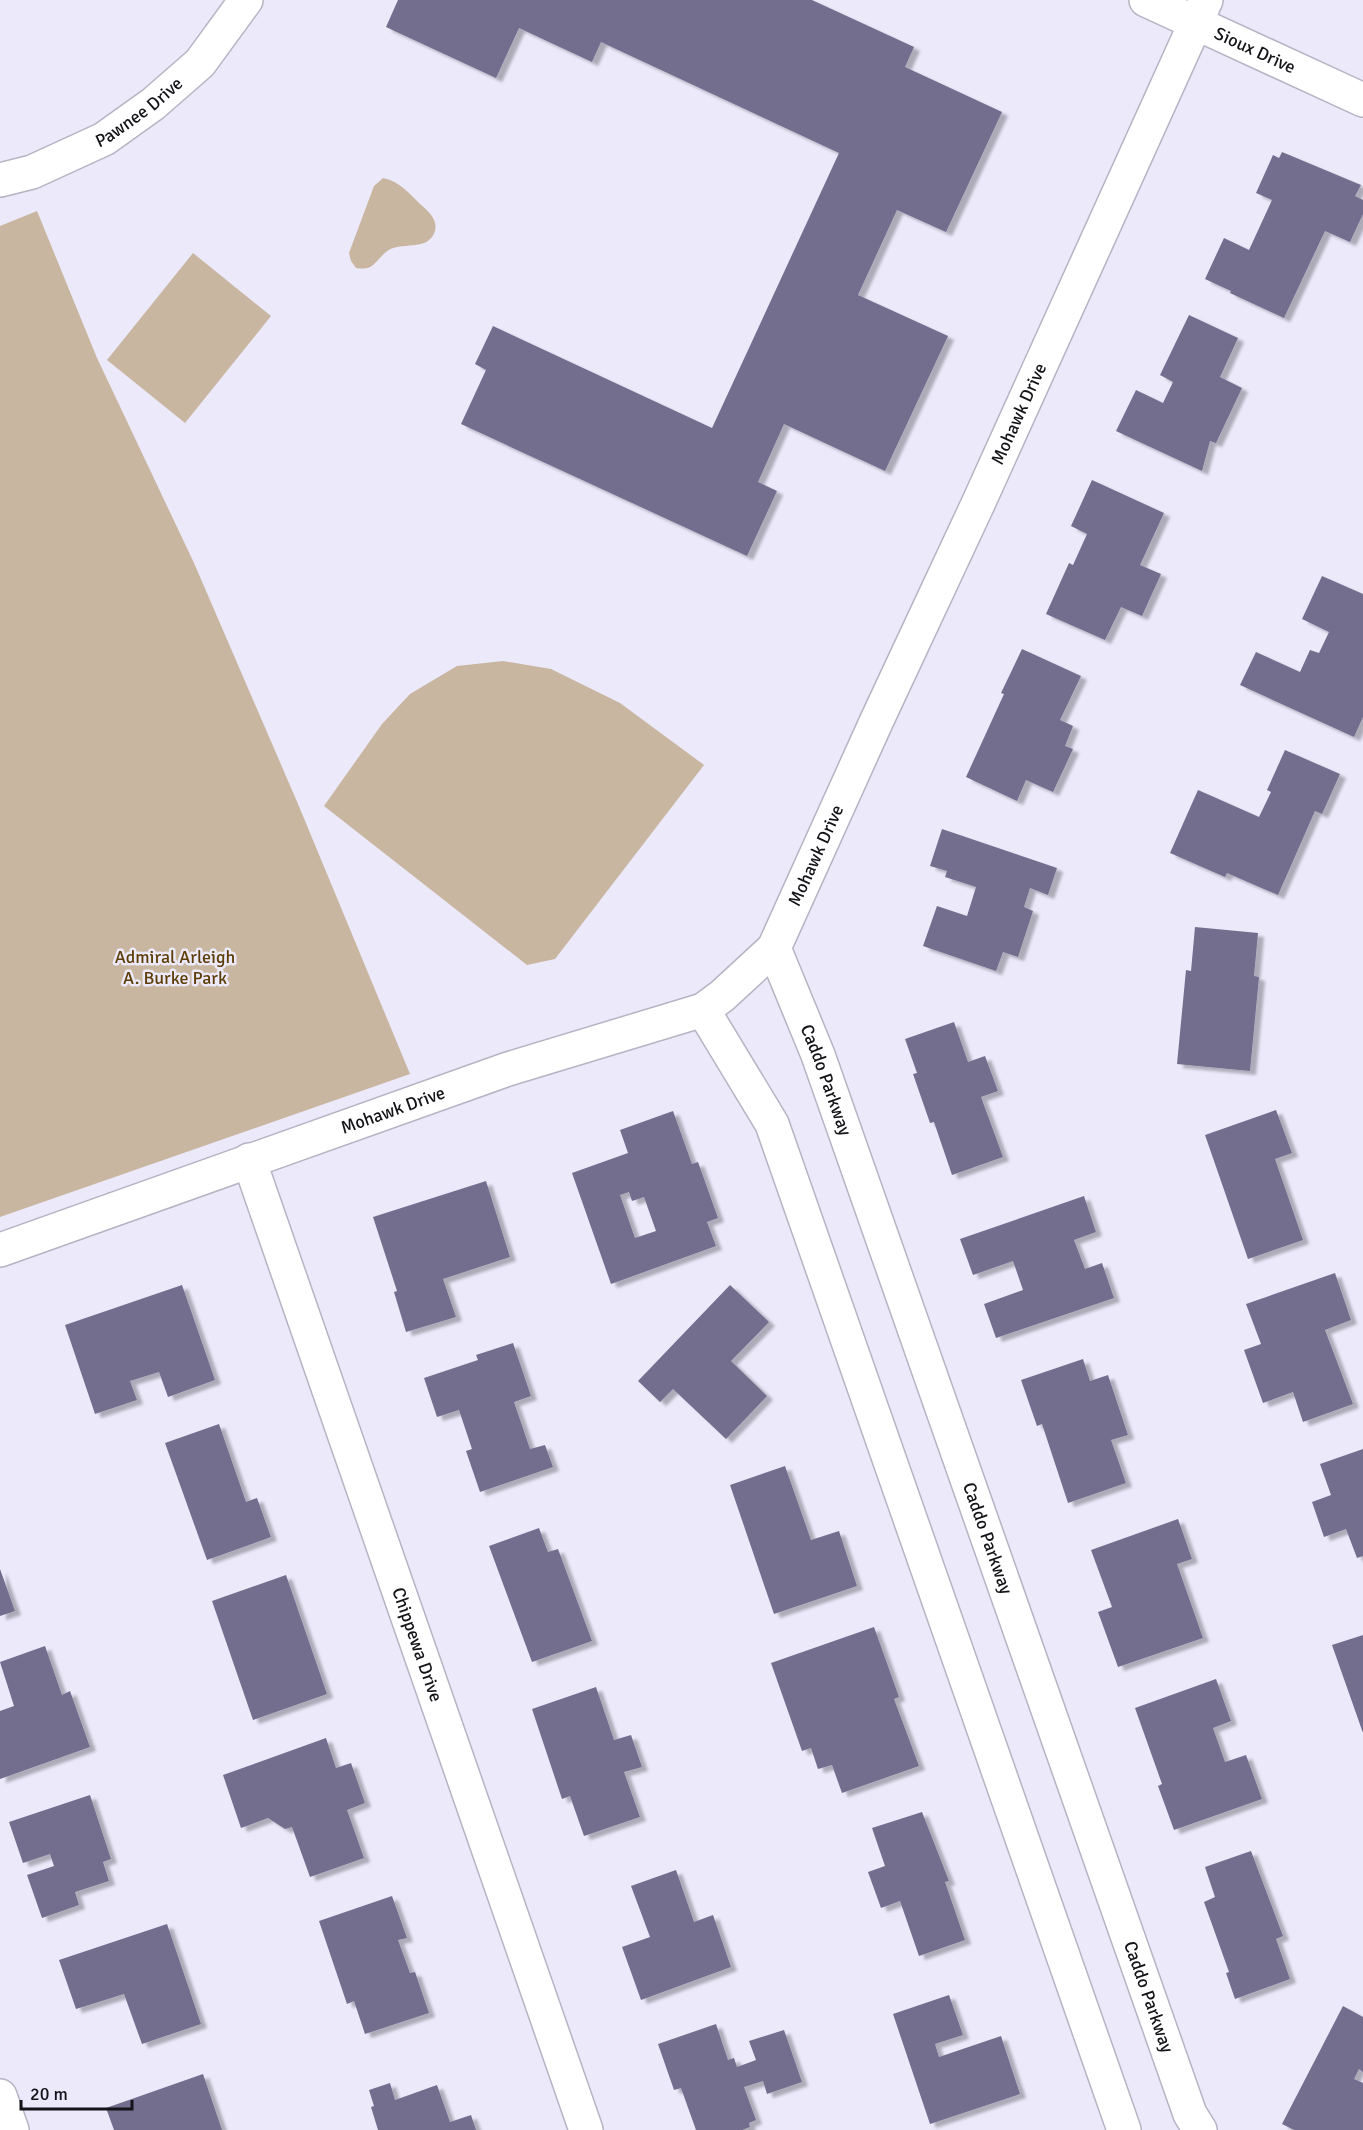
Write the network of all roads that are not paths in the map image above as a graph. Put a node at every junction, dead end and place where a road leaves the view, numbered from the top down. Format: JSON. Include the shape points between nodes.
{"nodes":[{"id":1,"x":246,"y":0,"type":"edge"},
{"id":2,"x":1146,"y":0,"type":"edge"},
{"id":3,"x":1201,"y":11,"type":"edge"},
{"id":4,"x":1363,"y":100,"type":"edge"},
{"id":5,"x":0,"y":180,"type":"edge"},
{"id":6,"x":774,"y":948,"type":"junction"},
{"id":7,"x":703,"y":1010,"type":"junction"},
{"id":8,"x":249,"y":1160,"type":"junction"},
{"id":9,"x":0,"y":1250,"type":"edge"},
{"id":10,"x":0,"y":2096,"type":"edge"},
{"id":11,"x":12,"y":2130,"type":"edge"},
{"id":12,"x":586,"y":2130,"type":"edge"},
{"id":13,"x":1124,"y":2130,"type":"edge"},
{"id":14,"x":1200,"y":2130,"type":"edge"}],
"edges":[{"from":1,"to":5,"type":"street","name":"Pawnee Drive","via":[[200,63],[153,104],[104,139],[32,172]]},
{"from":2,"to":3,"type":"street","name":"Sioux Drive"},
{"from":3,"to":4,"type":"street","name":"Sioux Drive"},
{"from":3,"to":6,"type":"street","name":"Mohawk Drive"},
{"from":6,"to":7,"type":"street","name":"Mohawk Drive"},
{"from":6,"to":14,"type":"street","name":"Caddo Parkway","via":[[818,1055],[1190,2115]]},
{"from":7,"to":8,"type":"street","name":"Mohawk Drive","via":[[508,1069]]},
{"from":7,"to":13,"type":"street","via":[[772,1124]]},
{"from":8,"to":9,"type":"street","name":"Mohawk Drive"},
{"from":8,"to":12,"type":"street","name":"Chippewa Drive"},
{"from":10,"to":11,"type":"street"}]}
